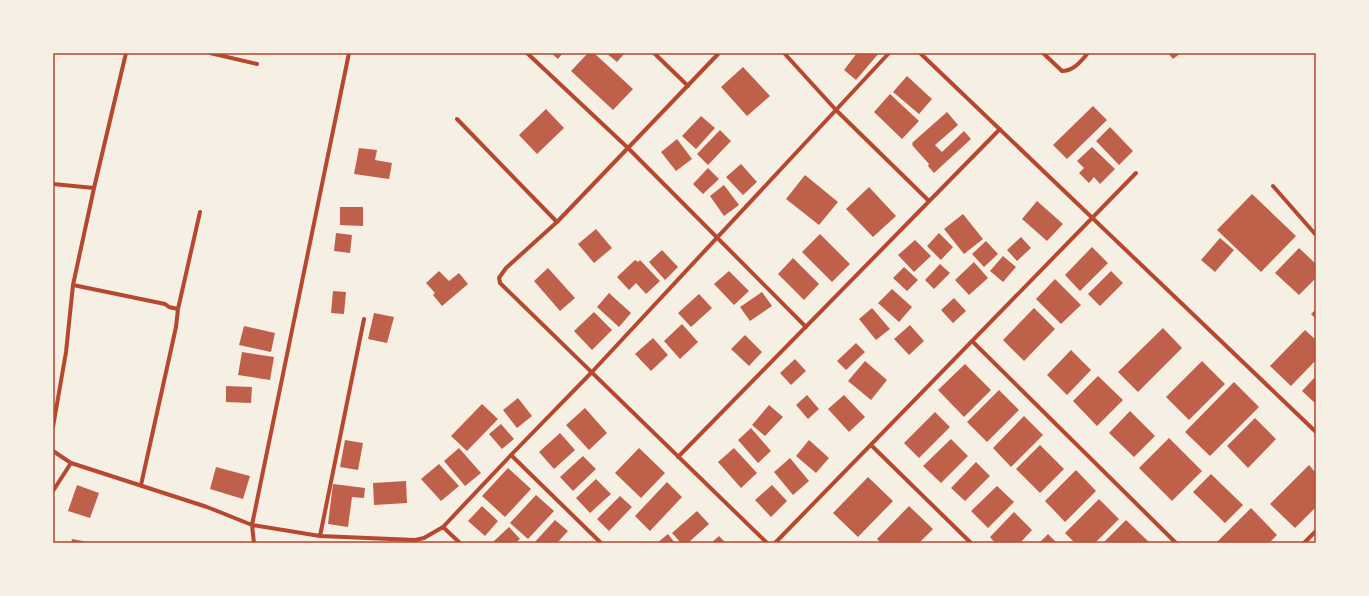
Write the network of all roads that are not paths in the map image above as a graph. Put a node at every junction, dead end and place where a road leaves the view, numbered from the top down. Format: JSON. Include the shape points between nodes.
{"nodes":[{"id":1,"x":126,"y":53,"type":"edge"},
{"id":2,"x":210,"y":53,"type":"edge"},
{"id":3,"x":349,"y":53,"type":"edge"},
{"id":4,"x":527,"y":53,"type":"edge"},
{"id":5,"x":654,"y":53,"type":"edge"},
{"id":6,"x":720,"y":53,"type":"edge"},
{"id":7,"x":784,"y":53,"type":"edge"},
{"id":8,"x":889,"y":53,"type":"edge"},
{"id":9,"x":920,"y":53,"type":"edge"},
{"id":10,"x":1043,"y":53,"type":"edge"},
{"id":11,"x":1088,"y":53,"type":"edge"},
{"id":12,"x":257,"y":64,"type":"dead end"},
{"id":13,"x":688,"y":86,"type":"junction"},
{"id":14,"x":836,"y":110,"type":"junction"},
{"id":15,"x":457,"y":119,"type":"dead end"},
{"id":16,"x":1000,"y":129,"type":"junction"},
{"id":17,"x":628,"y":148,"type":"junction"},
{"id":18,"x":1136,"y":173,"type":"dead end"},
{"id":19,"x":53,"y":184,"type":"edge"},
{"id":20,"x":1273,"y":186,"type":"dead end"},
{"id":21,"x":94,"y":188,"type":"junction"},
{"id":22,"x":929,"y":201,"type":"junction"},
{"id":23,"x":200,"y":212,"type":"dead end"},
{"id":24,"x":1092,"y":218,"type":"junction"},
{"id":25,"x":557,"y":222,"type":"junction"},
{"id":26,"x":1316,"y":235,"type":"edge"},
{"id":27,"x":716,"y":238,"type":"junction"},
{"id":28,"x":73,"y":285,"type":"junction"},
{"id":29,"x":178,"y":309,"type":"junction"},
{"id":30,"x":364,"y":319,"type":"dead end"},
{"id":31,"x":806,"y":327,"type":"junction"},
{"id":32,"x":972,"y":341,"type":"junction"},
{"id":33,"x":591,"y":373,"type":"junction"},
{"id":34,"x":53,"y":427,"type":"edge"},
{"id":35,"x":1316,"y":432,"type":"edge"},
{"id":36,"x":870,"y":445,"type":"junction"},
{"id":37,"x":53,"y":451,"type":"edge"},
{"id":38,"x":510,"y":455,"type":"junction"},
{"id":39,"x":678,"y":457,"type":"junction"},
{"id":40,"x":71,"y":463,"type":"junction"},
{"id":41,"x":141,"y":485,"type":"junction"},
{"id":42,"x":53,"y":491,"type":"edge"},
{"id":43,"x":252,"y":525,"type":"junction"},
{"id":44,"x":443,"y":527,"type":"junction"},
{"id":45,"x":1316,"y":531,"type":"edge"},
{"id":46,"x":320,"y":536,"type":"junction"},
{"id":47,"x":254,"y":543,"type":"edge"},
{"id":48,"x":460,"y":543,"type":"edge"},
{"id":49,"x":601,"y":543,"type":"edge"},
{"id":50,"x":767,"y":543,"type":"edge"},
{"id":51,"x":775,"y":543,"type":"edge"},
{"id":52,"x":971,"y":543,"type":"edge"},
{"id":53,"x":1176,"y":543,"type":"edge"},
{"id":54,"x":1304,"y":543,"type":"edge"}],
"edges":[{"from":1,"to":21,"type":"street"},
{"from":2,"to":12,"type":"street"},
{"from":3,"to":43,"type":"street"},
{"from":4,"to":17,"type":"street"},
{"from":5,"to":13,"type":"street"},
{"from":6,"to":13,"type":"street"},
{"from":7,"to":14,"type":"street"},
{"from":8,"to":14,"type":"street"},
{"from":9,"to":16,"type":"street"},
{"from":10,"to":11,"type":"street","via":[[1062,71],[1071,70]]},
{"from":13,"to":17,"type":"street"},
{"from":14,"to":22,"type":"street"},
{"from":14,"to":27,"type":"street"},
{"from":15,"to":25,"type":"street"},
{"from":16,"to":22,"type":"street"},
{"from":16,"to":24,"type":"street"},
{"from":17,"to":25,"type":"street"},
{"from":17,"to":27,"type":"street"},
{"from":18,"to":24,"type":"street"},
{"from":19,"to":21,"type":"street"},
{"from":20,"to":26,"type":"street"},
{"from":21,"to":28,"type":"street"},
{"from":22,"to":31,"type":"street"},
{"from":23,"to":29,"type":"street"},
{"from":24,"to":32,"type":"street"},
{"from":24,"to":35,"type":"street"},
{"from":25,"to":33,"type":"street","via":[[506,268],[499,278],[500,283]]},
{"from":27,"to":31,"type":"street"},
{"from":27,"to":33,"type":"street"},
{"from":28,"to":29,"type":"street"},
{"from":28,"to":34,"type":"street","via":[[66,352]]},
{"from":29,"to":41,"type":"street"},
{"from":30,"to":46,"type":"street"},
{"from":31,"to":39,"type":"street"},
{"from":32,"to":36,"type":"street"},
{"from":32,"to":53,"type":"street"},
{"from":33,"to":38,"type":"street"},
{"from":33,"to":39,"type":"street"},
{"from":36,"to":51,"type":"street"},
{"from":36,"to":52,"type":"street"},
{"from":37,"to":40,"type":"street"},
{"from":38,"to":44,"type":"street"},
{"from":38,"to":49,"type":"street"},
{"from":39,"to":50,"type":"street"},
{"from":40,"to":41,"type":"street"},
{"from":40,"to":42,"type":"street"},
{"from":41,"to":43,"type":"street"},
{"from":43,"to":46,"type":"street"},
{"from":43,"to":47,"type":"street"},
{"from":44,"to":46,"type":"street","via":[[415,540]]},
{"from":44,"to":48,"type":"street"},
{"from":45,"to":54,"type":"street"}]}
